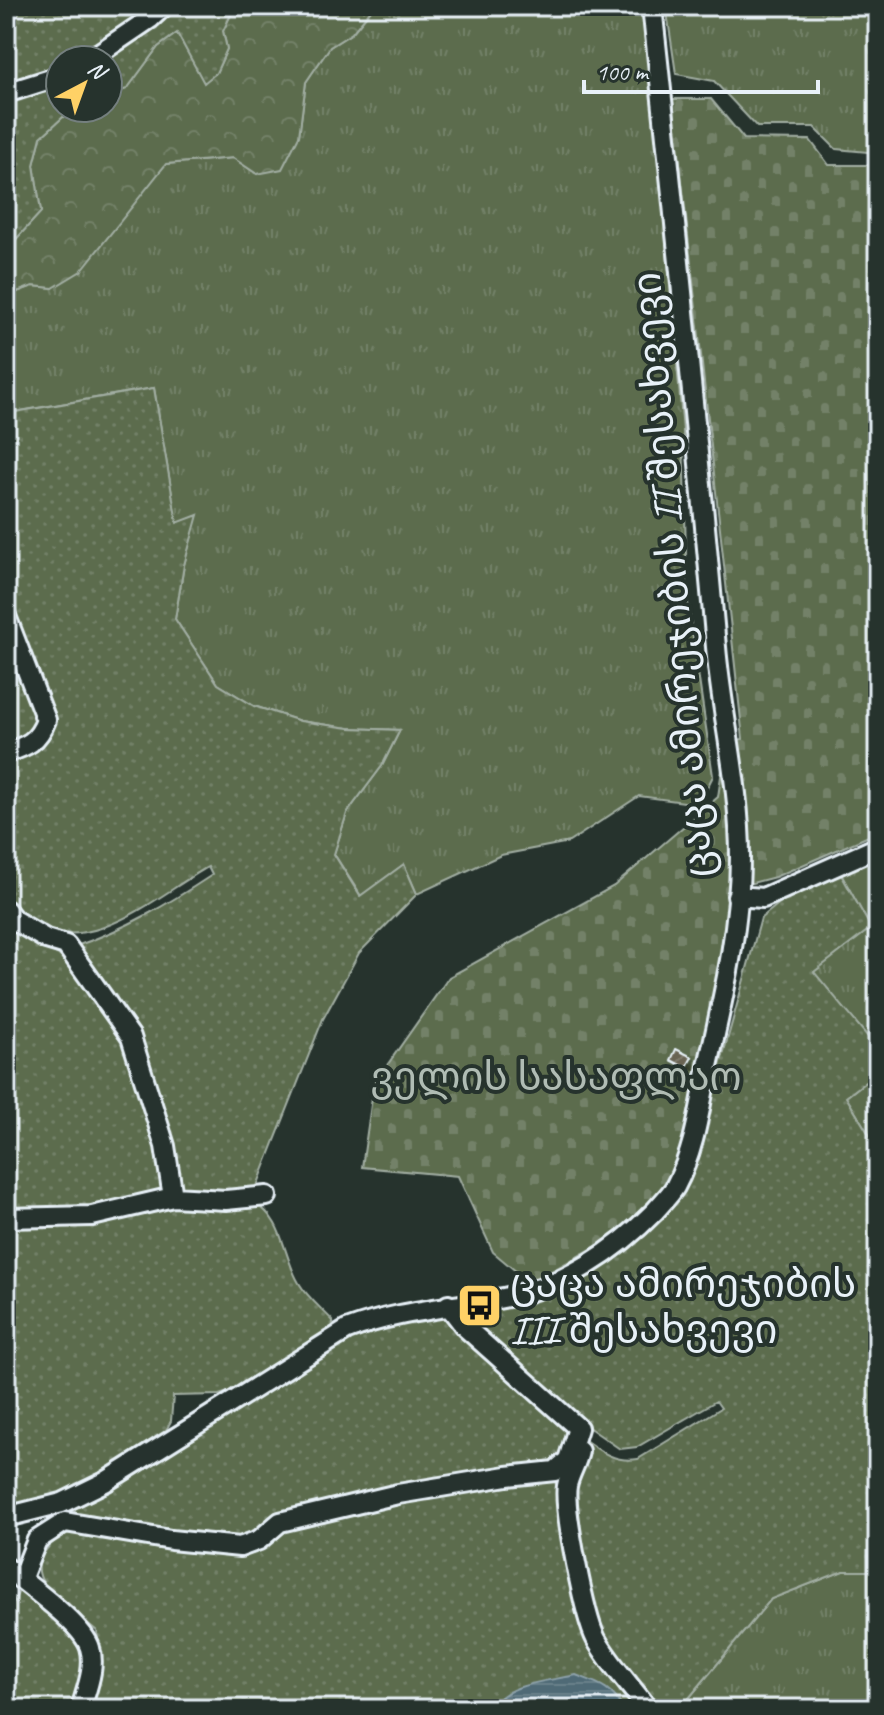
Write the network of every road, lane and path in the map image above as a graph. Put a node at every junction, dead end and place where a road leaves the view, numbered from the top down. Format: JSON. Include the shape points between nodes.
{"nodes":[{"id":1,"x":164,"y":6,"type":"edge"},
{"id":2,"x":652,"y":6,"type":"edge"},
{"id":3,"x":113,"y":44,"type":"edge"},
{"id":4,"x":44,"y":81,"type":"edge"},
{"id":5,"x":6,"y":93,"type":"edge"},
{"id":6,"x":6,"y":616,"type":"edge"},
{"id":7,"x":6,"y":753,"type":"edge"},
{"id":8,"x":878,"y":847,"type":"edge"},
{"id":9,"x":737,"y":896,"type":"junction"},
{"id":10,"x":6,"y":910,"type":"edge"},
{"id":11,"x":267,"y":1196,"type":"dead end"},
{"id":12,"x":173,"y":1197,"type":"junction"},
{"id":13,"x":6,"y":1218,"type":"edge"},
{"id":14,"x":448,"y":1305,"type":"junction"},
{"id":15,"x":578,"y":1428,"type":"junction"},
{"id":16,"x":6,"y":1517,"type":"edge"},
{"id":17,"x":6,"y":1567,"type":"edge"},
{"id":18,"x":21,"y":1580,"type":"junction"},
{"id":19,"x":81,"y":1709,"type":"edge"},
{"id":20,"x":648,"y":1709,"type":"edge"}],
"edges":[{"from":1,"to":3,"type":"street"},
{"from":2,"to":9,"type":"street","name":"ცაცა ამირეჯიბის II შესახვევი","via":[[717,659],[735,776]]},
{"from":4,"to":5,"type":"street"},
{"from":6,"to":7,"type":"street","via":[[46,720],[39,737]]},
{"from":8,"to":9,"type":"street","via":[[763,898]]},
{"from":9,"to":14,"type":"street","name":"ცაცა ამირეჯიბის II შესახვევი","via":[[695,1133],[674,1189],[628,1236],[564,1278],[510,1297]]},
{"from":10,"to":12,"type":"street","via":[[46,939],[66,945],[131,1037],[165,1146]]},
{"from":11,"to":12,"type":"street"},
{"from":12,"to":13,"type":"street","via":[[92,1216]]},
{"from":14,"to":15,"type":"street","via":[[465,1327]]},
{"from":14,"to":16,"type":"street","name":"ცაცა ამირეჯიბის II შესახვევი","via":[[347,1330],[105,1482],[62,1503]]},
{"from":15,"to":18,"type":"street","via":[[568,1460],[555,1471],[398,1494],[280,1522],[259,1540],[240,1547],[65,1522],[37,1540]]},
{"from":15,"to":20,"type":"street","via":[[581,1442],[567,1484],[566,1510],[587,1611],[596,1638]]},
{"from":17,"to":18,"type":"street"},
{"from":18,"to":19,"type":"street","via":[[80,1630],[90,1648],[92,1669]]}]}
